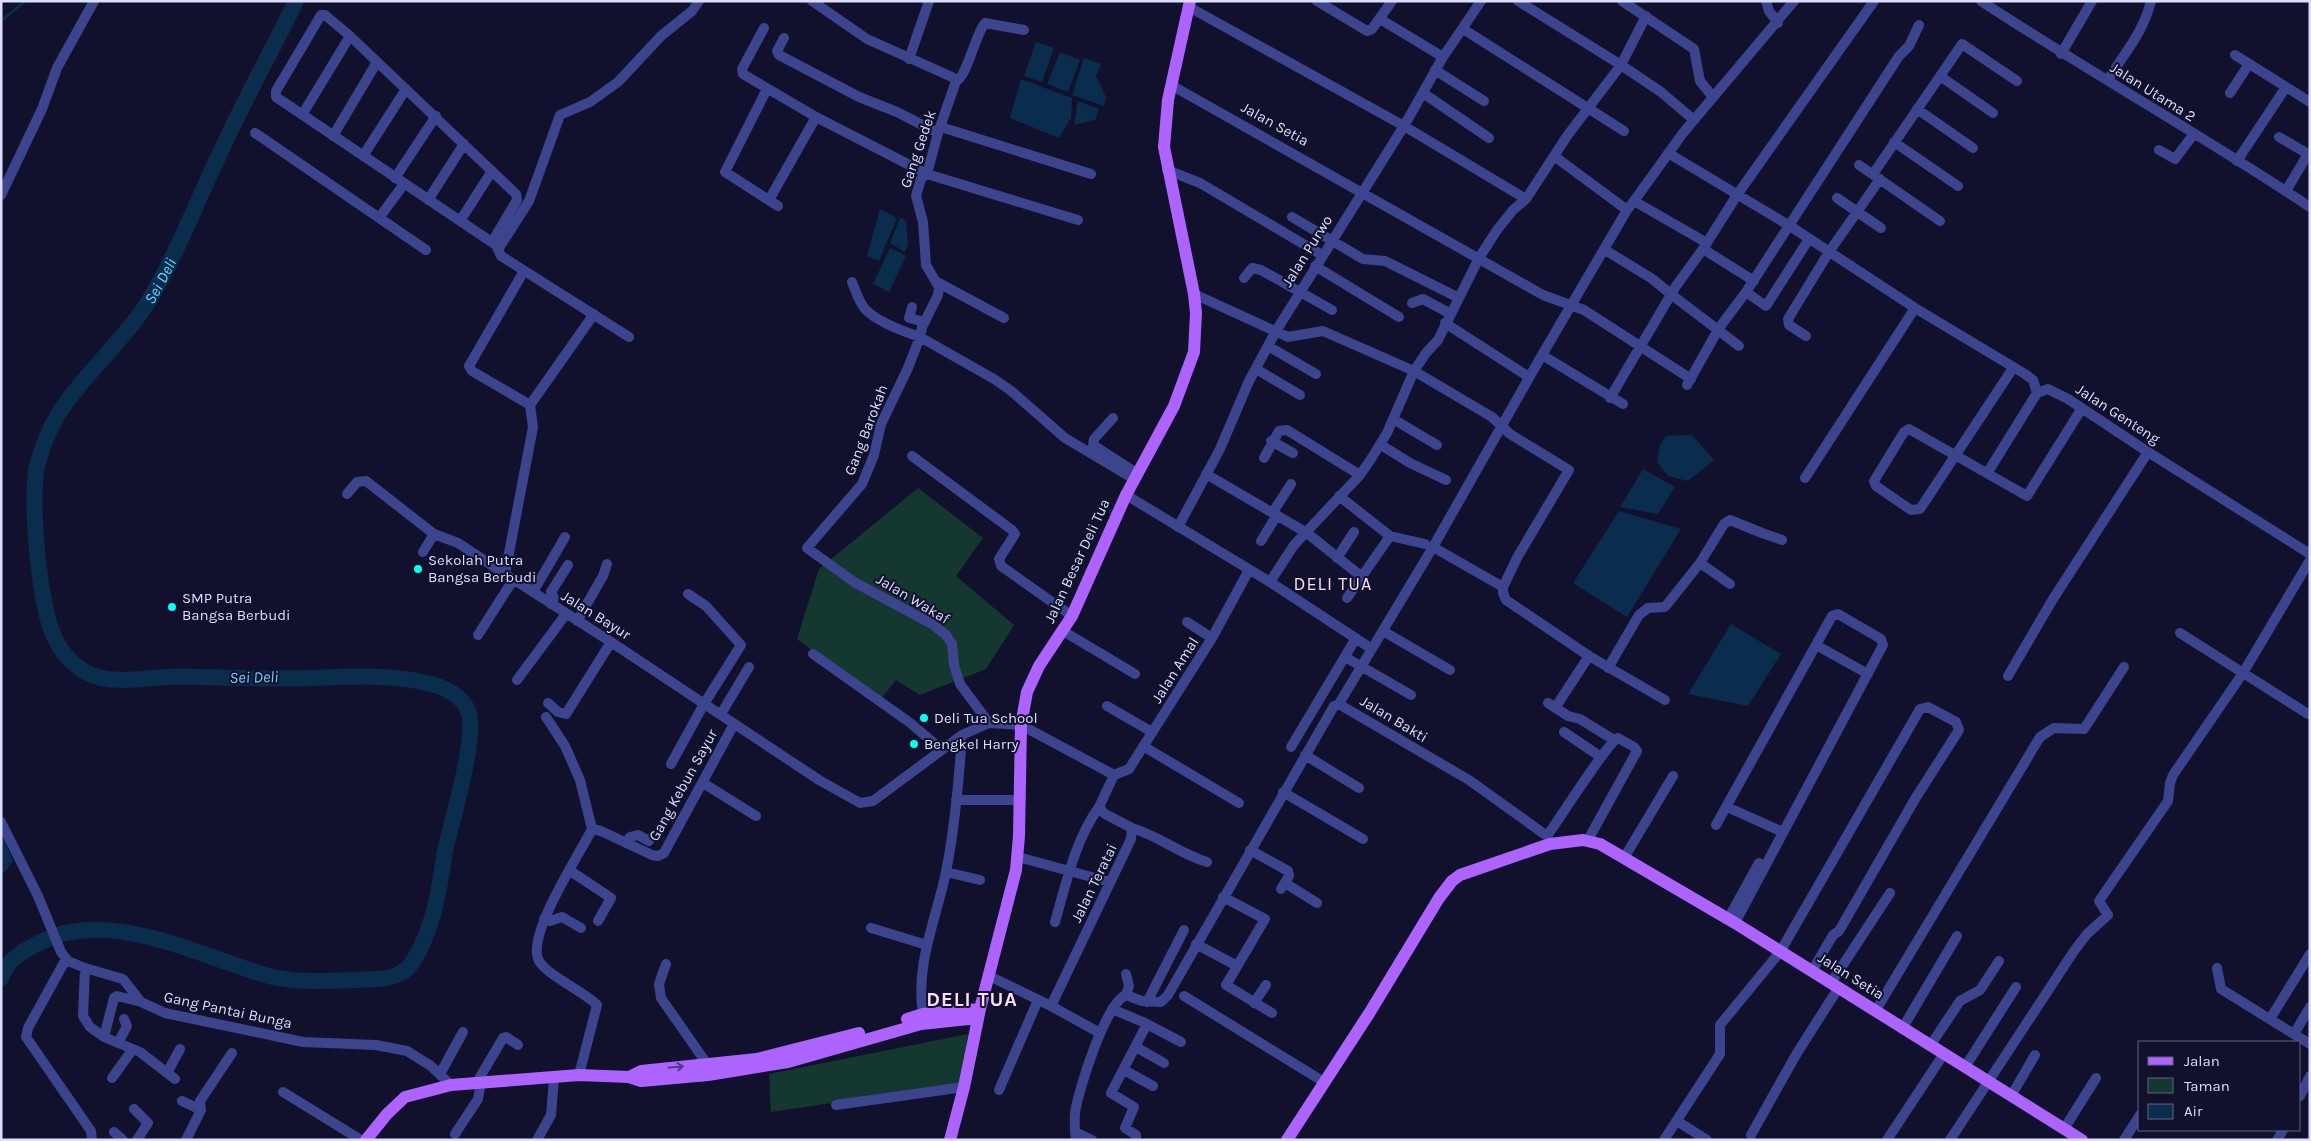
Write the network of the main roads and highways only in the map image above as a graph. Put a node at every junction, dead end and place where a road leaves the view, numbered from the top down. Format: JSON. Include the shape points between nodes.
{"nodes":[{"id":1,"x":1190,"y":4,"type":"edge"},
{"id":2,"x":979,"y":1014,"type":"junction"},
{"id":3,"x":629,"y":1077,"type":"junction"},
{"id":4,"x":369,"y":1138,"type":"edge"},
{"id":5,"x":950,"y":1140,"type":"edge"},
{"id":6,"x":1287,"y":1140,"type":"edge"},
{"id":7,"x":2082,"y":1140,"type":"edge"}],
"edges":[{"from":1,"to":2,"type":"main road","name":"Jalan Besar Deli Tua","via":[[1172,85],[1164,147],[1194,294],[1194,352],[1174,406],[1126,495],[1072,616],[1034,675],[1027,692],[1021,725],[1018,857]]},
{"from":3,"to":2,"type":"main road","one_way":true,"via":[[641,1071],[787,1053],[923,1014]]},
{"from":2,"to":3,"type":"main road","via":[[921,1024],[759,1068],[641,1081]]},
{"from":2,"to":5,"type":"main road","name":"Jalan Besar Deli Tua"},
{"from":3,"to":4,"type":"main road","via":[[579,1075],[451,1085],[405,1097]]},
{"from":6,"to":7,"type":"main road","name":"Jalan Setia","via":[[1452,881],[1548,840],[1594,842],[1624,858],[1732,921]]}]}
